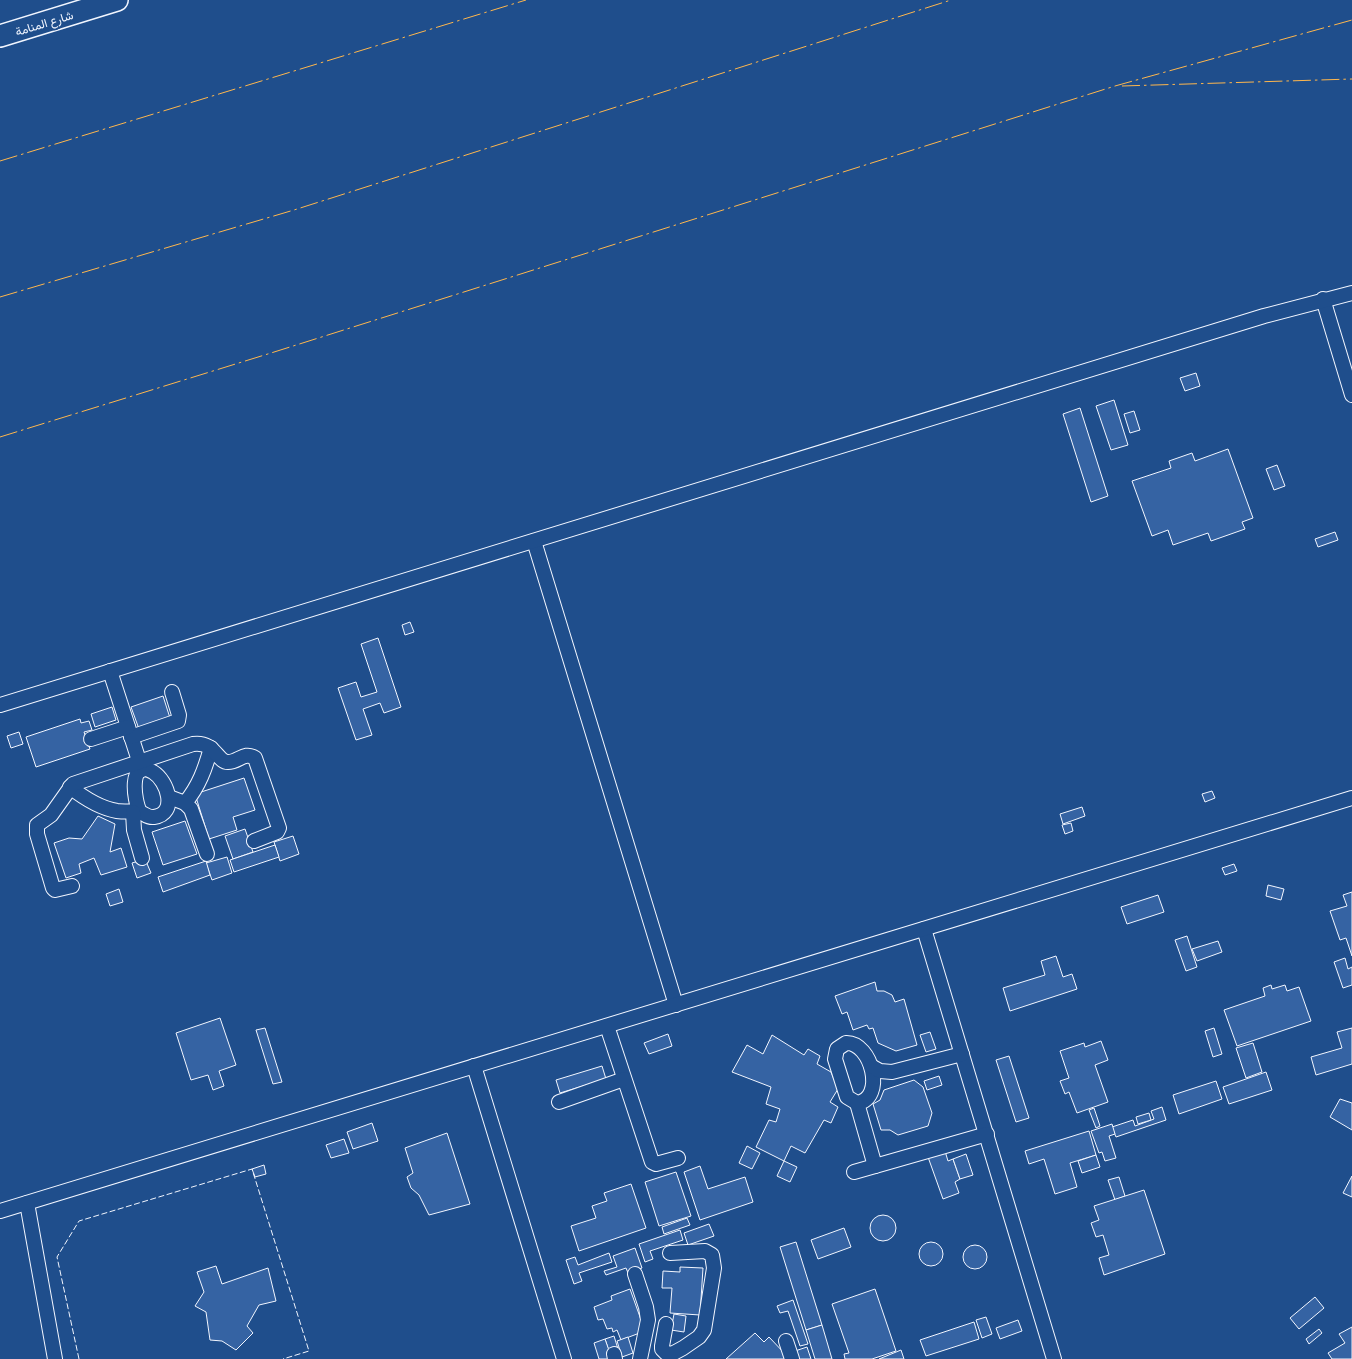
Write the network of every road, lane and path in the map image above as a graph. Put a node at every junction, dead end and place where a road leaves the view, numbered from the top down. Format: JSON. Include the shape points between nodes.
{"nodes":[{"id":1,"x":117,"y":0,"type":"edge"},
{"id":2,"x":0,"y":36,"type":"edge"},
{"id":3,"x":1352,"y":293,"type":"edge"},
{"id":4,"x":1323,"y":299,"type":"junction"},
{"id":5,"x":1352,"y":395,"type":"edge"},
{"id":6,"x":534,"y":541,"type":"junction"},
{"id":7,"x":110,"y":671,"type":"junction"},
{"id":8,"x":172,"y":692,"type":"dead end"},
{"id":9,"x":0,"y":705,"type":"edge"},
{"id":10,"x":130,"y":732,"type":"junction"},
{"id":11,"x":90,"y":738,"type":"dead end"},
{"id":12,"x":211,"y":748,"type":"junction"},
{"id":13,"x":141,"y":766,"type":"junction"},
{"id":14,"x":70,"y":787,"type":"junction"},
{"id":15,"x":168,"y":797,"type":"junction"},
{"id":16,"x":1352,"y":798,"type":"edge"},
{"id":17,"x":185,"y":803,"type":"junction"},
{"id":18,"x":136,"y":812,"type":"junction"},
{"id":19,"x":254,"y":841,"type":"dead end"},
{"id":20,"x":207,"y":854,"type":"dead end"},
{"id":21,"x":142,"y":858,"type":"dead end"},
{"id":22,"x":72,"y":886,"type":"dead end"},
{"id":23,"x":924,"y":929,"type":"junction"},
{"id":24,"x":676,"y":1005,"type":"junction"},
{"id":25,"x":607,"y":1026,"type":"junction"},
{"id":26,"x":962,"y":1054,"type":"junction"},
{"id":27,"x":474,"y":1066,"type":"junction"},
{"id":28,"x":871,"y":1066,"type":"junction"},
{"id":29,"x":624,"y":1079,"type":"junction"},
{"id":30,"x":559,"y":1102,"type":"dead end"},
{"id":31,"x":857,"y":1103,"type":"junction"},
{"id":32,"x":987,"y":1134,"type":"junction"},
{"id":33,"x":678,"y":1158,"type":"dead end"},
{"id":34,"x":875,"y":1166,"type":"junction"},
{"id":35,"x":854,"y":1172,"type":"dead end"},
{"id":36,"x":26,"y":1203,"type":"junction"},
{"id":37,"x":0,"y":1211,"type":"edge"},
{"id":38,"x":670,"y":1254,"type":"dead end"},
{"id":39,"x":635,"y":1274,"type":"dead end"},
{"id":40,"x":666,"y":1324,"type":"dead end"},
{"id":41,"x":786,"y":1341,"type":"dead end"},
{"id":42,"x":671,"y":1356,"type":"edge"},
{"id":43,"x":56,"y":1359,"type":"edge"},
{"id":44,"x":564,"y":1359,"type":"edge"},
{"id":45,"x":640,"y":1359,"type":"edge"},
{"id":46,"x":792,"y":1359,"type":"edge"},
{"id":47,"x":1054,"y":1359,"type":"edge"}],
"edges":[{"from":1,"to":2,"type":"main road","name":"شارع المنامة"},
{"from":3,"to":4,"type":"street"},
{"from":4,"to":5,"type":"street"},
{"from":4,"to":6,"type":"street"},
{"from":6,"to":7,"type":"street"},
{"from":6,"to":24,"type":"street"},
{"from":7,"to":9,"type":"street"},
{"from":7,"to":10,"type":"street"},
{"from":8,"to":10,"type":"street","via":[[180,714],[178,721]]},
{"from":10,"to":11,"type":"street"},
{"from":10,"to":13,"type":"street"},
{"from":12,"to":13,"type":"street","via":[[193,744]]},
{"from":12,"to":17,"type":"street","via":[[199,784]]},
{"from":12,"to":19,"type":"street","via":[[228,762],[246,755],[258,762],[279,828],[277,832]]},
{"from":13,"to":14,"type":"street","via":[[77,782]]},
{"from":13,"to":15,"type":"street","via":[[160,777]]},
{"from":13,"to":18,"type":"street","via":[[134,786]]},
{"from":14,"to":18,"type":"street","via":[[99,806]]},
{"from":14,"to":22,"type":"street","via":[[36,830],[53,888],[60,890]]},
{"from":15,"to":17,"type":"street"},
{"from":15,"to":18,"type":"street","via":[[169,804],[160,815],[153,817]]},
{"from":16,"to":23,"type":"street"},
{"from":17,"to":20,"type":"street","via":[[191,809]]},
{"from":18,"to":21,"type":"street","via":[[134,830]]},
{"from":23,"to":24,"type":"street"},
{"from":23,"to":26,"type":"street"},
{"from":24,"to":25,"type":"street"},
{"from":25,"to":27,"type":"street"},
{"from":25,"to":29,"type":"street"},
{"from":26,"to":28,"type":"street","via":[[892,1072]]},
{"from":26,"to":32,"type":"street"},
{"from":27,"to":36,"type":"street"},
{"from":27,"to":44,"type":"street"},
{"from":28,"to":31,"type":"street","via":[[870,1094]]},
{"from":28,"to":31,"type":"street","via":[[860,1048],[851,1043],[841,1045],[835,1054],[847,1097]]},
{"from":29,"to":30,"type":"street"},
{"from":29,"to":33,"type":"street","via":[[652,1162],[656,1164]]},
{"from":31,"to":34,"type":"street"},
{"from":32,"to":34,"type":"street"},
{"from":32,"to":47,"type":"street"},
{"from":34,"to":35,"type":"street"},
{"from":36,"to":37,"type":"street"},
{"from":36,"to":43,"type":"street"},
{"from":38,"to":42,"type":"street","via":[[705,1252],[713,1259],[714,1268],[704,1330],[696,1340]]},
{"from":39,"to":45,"type":"street","via":[[648,1320]]},
{"from":40,"to":42,"type":"street","via":[[662,1349]]},
{"from":41,"to":46,"type":"street"}]}
